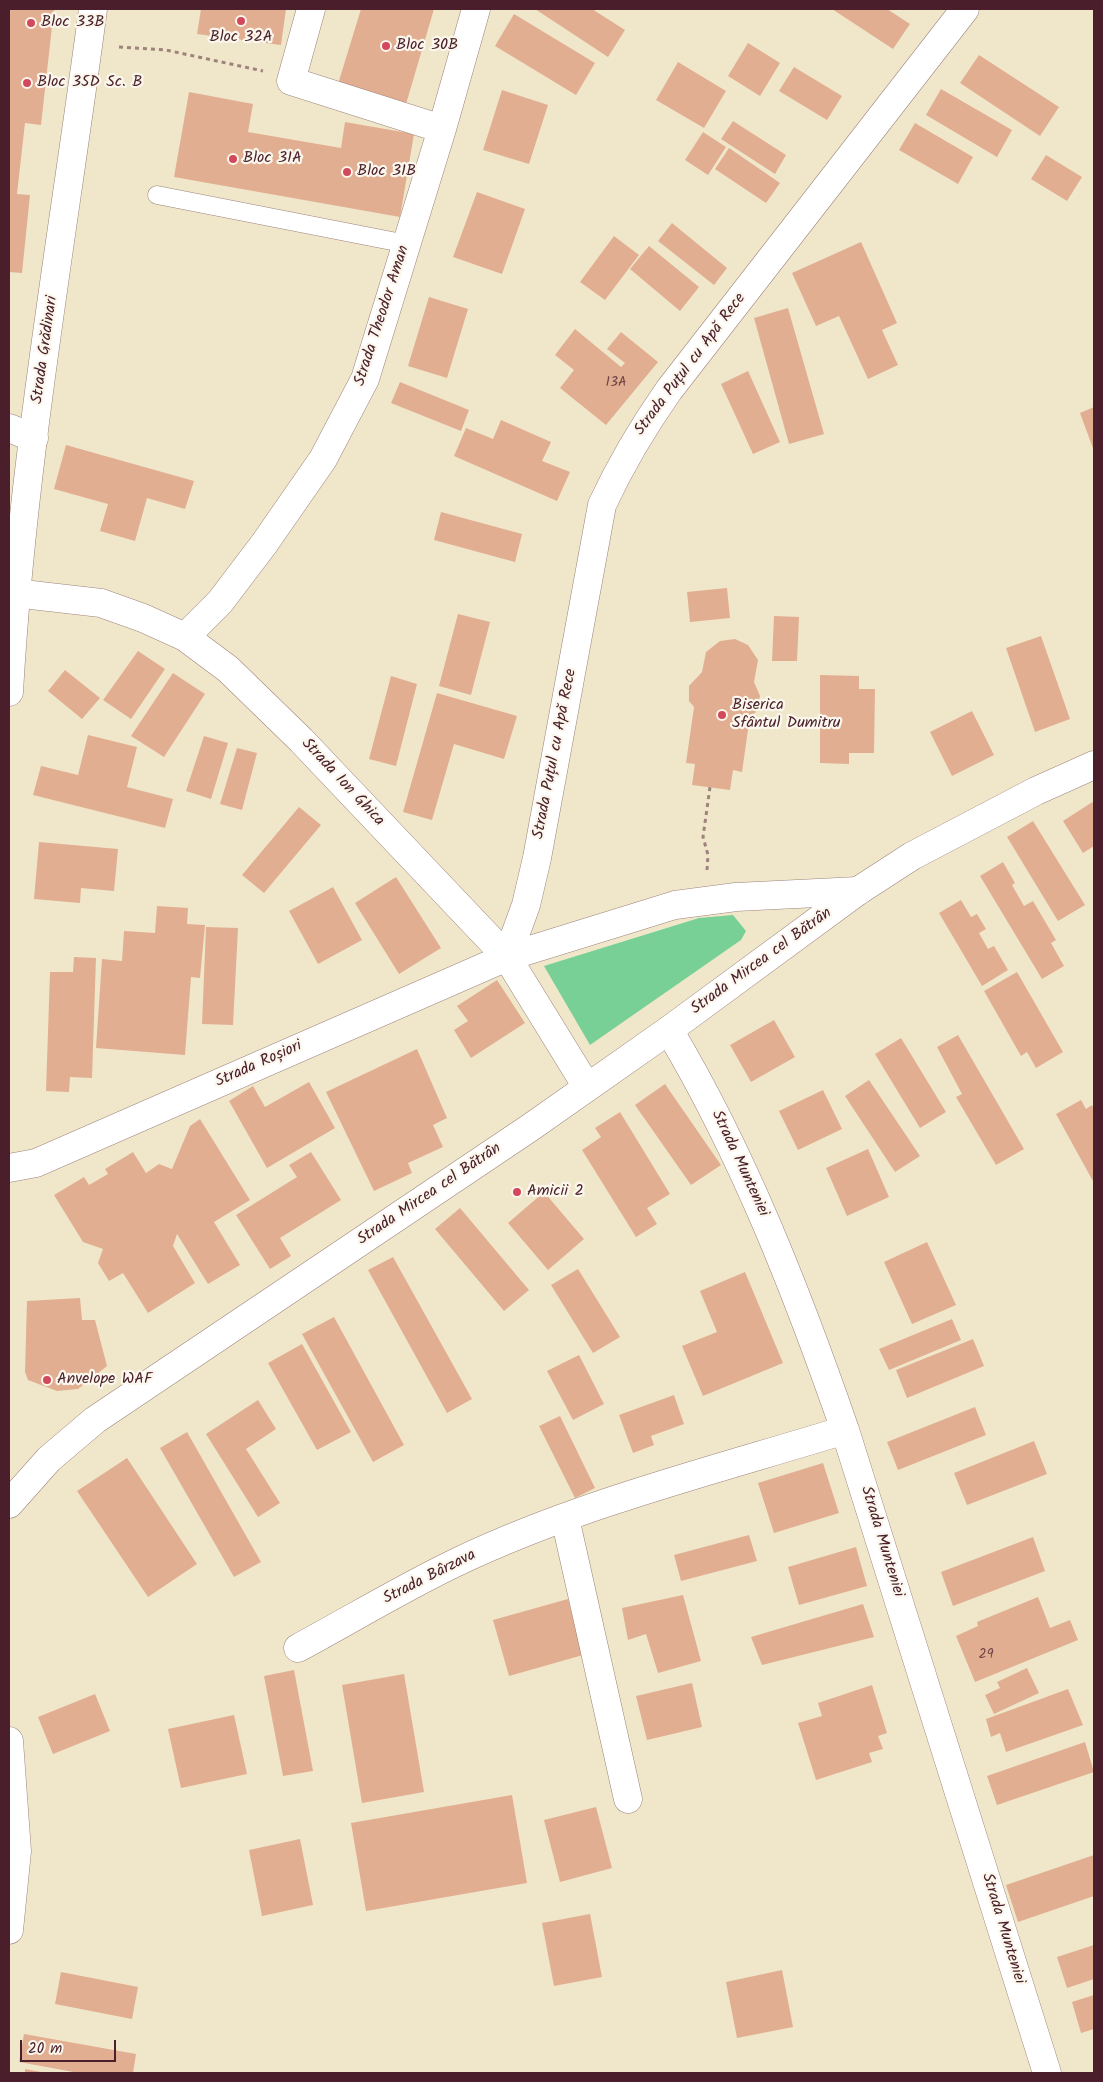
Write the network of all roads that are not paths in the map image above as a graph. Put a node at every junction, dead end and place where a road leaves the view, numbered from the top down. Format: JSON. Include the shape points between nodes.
{"nodes":[{"id":1,"x":94,"y":9,"type":"edge"},
{"id":2,"x":311,"y":9,"type":"edge"},
{"id":3,"x":476,"y":9,"type":"edge"},
{"id":4,"x":965,"y":9,"type":"edge"},
{"id":5,"x":442,"y":129,"type":"junction"},
{"id":6,"x":157,"y":195,"type":"dead end"},
{"id":7,"x":407,"y":244,"type":"junction"},
{"id":8,"x":9,"y":428,"type":"edge"},
{"id":9,"x":34,"y":438,"type":"junction"},
{"id":10,"x":14,"y":593,"type":"junction"},
{"id":11,"x":185,"y":637,"type":"junction"},
{"id":12,"x":9,"y":692,"type":"edge"},
{"id":13,"x":1094,"y":765,"type":"edge"},
{"id":14,"x":858,"y":891,"type":"junction"},
{"id":15,"x":507,"y":957,"type":"junction"},
{"id":16,"x":669,"y":1030,"type":"junction"},
{"id":17,"x":587,"y":1087,"type":"junction"},
{"id":18,"x":9,"y":1168,"type":"edge"},
{"id":19,"x":846,"y":1430,"type":"junction"},
{"id":20,"x":9,"y":1504,"type":"edge"},
{"id":21,"x":565,"y":1518,"type":"junction"},
{"id":22,"x":298,"y":1648,"type":"dead end"},
{"id":23,"x":9,"y":1741,"type":"edge"},
{"id":24,"x":628,"y":1799,"type":"dead end"},
{"id":25,"x":9,"y":1930,"type":"edge"},
{"id":26,"x":1047,"y":2073,"type":"edge"}],
"edges":[{"from":1,"to":9,"type":"street","name":"Strada Grădinari"},
{"from":2,"to":5,"type":"street","via":[[291,81]]},
{"from":3,"to":5,"type":"street","name":"Strada Theodor Aman"},
{"from":4,"to":15,"type":"street","name":"Strada Puțul cu Apă Rece","via":[[669,390],[620,467],[602,505],[537,858],[526,905]]},
{"from":5,"to":7,"type":"street","name":"Strada Theodor Aman"},
{"from":6,"to":7,"type":"lane"},
{"from":7,"to":11,"type":"street","name":"Strada Theodor Aman","via":[[365,379],[323,459],[220,602]]},
{"from":8,"to":9,"type":"street"},
{"from":9,"to":10,"type":"street","name":"Strada Grădinari"},
{"from":10,"to":11,"type":"street","name":"Strada Ion Ghica","via":[[101,603]]},
{"from":10,"to":12,"type":"street","name":"Strada Grădinari"},
{"from":11,"to":15,"type":"street","name":"Strada Ion Ghica","via":[[228,669],[301,740]]},
{"from":13,"to":14,"type":"street","name":"Strada Mircea cel Bătrân","via":[[1036,791],[912,856]]},
{"from":14,"to":15,"type":"street","name":"Strada Mircea cel Bătrân","via":[[736,896],[675,905]]},
{"from":14,"to":16,"type":"street","name":"Strada Mircea cel Bătrân"},
{"from":15,"to":17,"type":"street","name":"Strada Ion Ghica"},
{"from":15,"to":18,"type":"street","name":"Strada Roșiori","via":[[36,1162]]},
{"from":16,"to":17,"type":"street","name":"Strada Mircea cel Bătrân"},
{"from":16,"to":19,"type":"street","name":"Strada Munteniei","via":[[719,1119],[754,1193],[811,1331]]},
{"from":17,"to":20,"type":"street","name":"Strada Mircea cel Bătrân","via":[[95,1420],[49,1459]]},
{"from":19,"to":21,"type":"street","name":"Strada Bârzava"},
{"from":19,"to":26,"type":"street","name":"Strada Munteniei"},
{"from":21,"to":22,"type":"street","name":"Strada Bârzava","via":[[455,1563]]},
{"from":21,"to":24,"type":"street"},
{"from":23,"to":25,"type":"street","via":[[17,1851]]}]}
